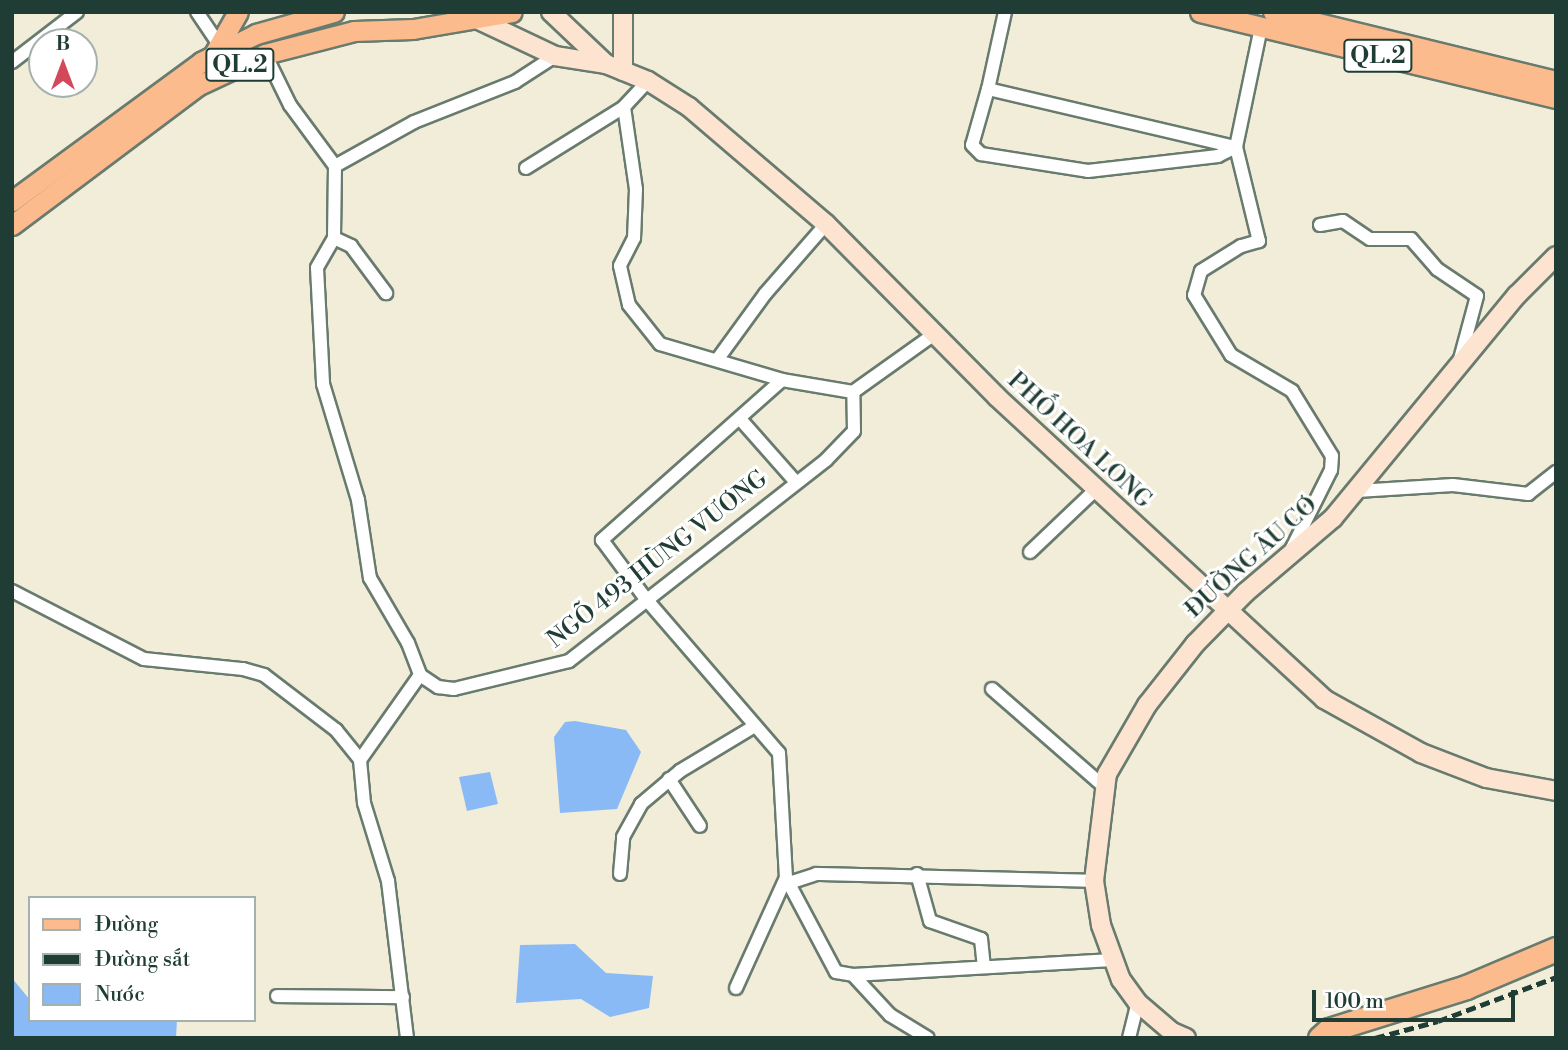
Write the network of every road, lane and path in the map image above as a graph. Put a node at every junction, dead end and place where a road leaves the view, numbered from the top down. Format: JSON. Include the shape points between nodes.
{"nodes":[{"id":1,"x":77,"y":12,"type":"edge"},
{"id":2,"x":197,"y":12,"type":"edge"},
{"id":3,"x":238,"y":12,"type":"edge"},
{"id":4,"x":334,"y":12,"type":"edge"},
{"id":5,"x":512,"y":12,"type":"edge"},
{"id":6,"x":551,"y":12,"type":"edge"},
{"id":7,"x":623,"y":12,"type":"edge"},
{"id":8,"x":1005,"y":12,"type":"edge"},
{"id":9,"x":1200,"y":12,"type":"edge"},
{"id":10,"x":474,"y":16,"type":"edge"},
{"id":11,"x":1267,"y":20,"type":"edge"},
{"id":12,"x":216,"y":50,"type":"junction"},
{"id":13,"x":265,"y":54,"type":"junction"},
{"id":14,"x":555,"y":56,"type":"junction"},
{"id":15,"x":12,"y":62,"type":"edge"},
{"id":16,"x":615,"y":67,"type":"junction"},
{"id":17,"x":1556,"y":70,"type":"edge"},
{"id":18,"x":1515,"y":71,"type":"junction"},
{"id":19,"x":223,"y":73,"type":"junction"},
{"id":20,"x":1556,"y":80,"type":"edge"},
{"id":21,"x":648,"y":81,"type":"junction"},
{"id":22,"x":988,"y":89,"type":"junction"},
{"id":23,"x":1556,"y":98,"type":"edge"},
{"id":24,"x":624,"y":107,"type":"junction"},
{"id":25,"x":1236,"y":147,"type":"junction"},
{"id":26,"x":335,"y":166,"type":"junction"},
{"id":27,"x":526,"y":168,"type":"dead end"},
{"id":28,"x":12,"y":201,"type":"edge"},
{"id":29,"x":825,"y":224,"type":"junction"},
{"id":30,"x":12,"y":225,"type":"edge"},
{"id":31,"x":1320,"y":225,"type":"dead end"},
{"id":32,"x":334,"y":238,"type":"junction"},
{"id":33,"x":1556,"y":256,"type":"edge"},
{"id":34,"x":386,"y":293,"type":"dead end"},
{"id":35,"x":933,"y":335,"type":"junction"},
{"id":36,"x":717,"y":360,"type":"junction"},
{"id":37,"x":1456,"y":370,"type":"junction"},
{"id":38,"x":782,"y":380,"type":"junction"},
{"id":39,"x":853,"y":392,"type":"junction"},
{"id":40,"x":741,"y":420,"type":"junction"},
{"id":41,"x":1556,"y":472,"type":"edge"},
{"id":42,"x":794,"y":481,"type":"junction"},
{"id":43,"x":1095,"y":490,"type":"junction"},
{"id":44,"x":1357,"y":491,"type":"junction"},
{"id":45,"x":1030,"y":552,"type":"dead end"},
{"id":46,"x":1287,"y":556,"type":"junction"},
{"id":47,"x":12,"y":591,"type":"edge"},
{"id":48,"x":646,"y":599,"type":"junction"},
{"id":49,"x":1226,"y":610,"type":"junction"},
{"id":50,"x":420,"y":675,"type":"junction"},
{"id":51,"x":992,"y":689,"type":"dead end"},
{"id":52,"x":755,"y":726,"type":"junction"},
{"id":53,"x":360,"y":760,"type":"junction"},
{"id":54,"x":669,"y":779,"type":"junction"},
{"id":55,"x":1103,"y":786,"type":"junction"},
{"id":56,"x":1556,"y":791,"type":"edge"},
{"id":57,"x":700,"y":826,"type":"dead end"},
{"id":58,"x":620,"y":874,"type":"dead end"},
{"id":59,"x":917,"y":874,"type":"junction"},
{"id":60,"x":788,"y":881,"type":"junction"},
{"id":61,"x":1094,"y":881,"type":"junction"},
{"id":62,"x":1556,"y":949,"type":"edge"},
{"id":63,"x":1114,"y":960,"type":"junction"},
{"id":64,"x":984,"y":967,"type":"junction"},
{"id":65,"x":853,"y":975,"type":"junction"},
{"id":66,"x":736,"y":988,"type":"dead end"},
{"id":67,"x":277,"y":996,"type":"dead end"},
{"id":68,"x":403,"y":997,"type":"junction"},
{"id":69,"x":1138,"y":1003,"type":"junction"},
{"id":70,"x":1325,"y":1034,"type":"edge"},
{"id":71,"x":407,"y":1038,"type":"edge"},
{"id":72,"x":928,"y":1038,"type":"edge"},
{"id":73,"x":1129,"y":1038,"type":"edge"},
{"id":74,"x":1186,"y":1038,"type":"edge"},
{"id":75,"x":1305,"y":1038,"type":"edge"}],
"edges":[{"from":1,"to":15,"type":"street"},
{"from":2,"to":12,"type":"street"},
{"from":3,"to":12,"type":"main road"},
{"from":4,"to":12,"type":"main road","number":"QL.2"},
{"from":5,"to":10,"type":"main road","number":"QL.2"},
{"from":6,"to":16,"type":"street","name":"PHỐ HOA LONG"},
{"from":7,"to":16,"type":"street"},
{"from":8,"to":22,"type":"street"},
{"from":9,"to":11,"type":"main road","number":"QL.2"},
{"from":10,"to":13,"type":"main road","number":"QL.2","via":[[355,32]]},
{"from":10,"to":14,"type":"street","name":"PHỐ HOA LONG"},
{"from":11,"to":18,"type":"main road","number":"QL.2"},
{"from":11,"to":23,"type":"main road","number":"QL.2"},
{"from":11,"to":25,"type":"street"},
{"from":12,"to":19,"type":"main road"},
{"from":12,"to":28,"type":"main road","number":"QL.2"},
{"from":13,"to":19,"type":"main road","number":"QL.2"},
{"from":13,"to":26,"type":"street","via":[[290,105]]},
{"from":14,"to":16,"type":"street","name":"PHỐ HOA LONG"},
{"from":14,"to":26,"type":"street","via":[[515,82],[414,122]]},
{"from":16,"to":21,"type":"street","name":"PHỐ HOA LONG"},
{"from":17,"to":18,"type":"main road"},
{"from":18,"to":20,"type":"main road","number":"QL.2"},
{"from":19,"to":30,"type":"main road","number":"QL.2","via":[[197,86]]},
{"from":21,"to":24,"type":"street"},
{"from":21,"to":29,"type":"street","name":"PHỐ HOA LONG","via":[[696,113]]},
{"from":22,"to":25,"type":"street"},
{"from":22,"to":25,"type":"street","via":[[972,145],[981,154],[1088,172],[1218,156]]},
{"from":24,"to":27,"type":"street"},
{"from":24,"to":36,"type":"street","via":[[636,189],[634,237],[620,266],[629,305],[660,344]]},
{"from":25,"to":46,"type":"street","via":[[1259,241],[1241,246],[1201,271],[1194,295],[1230,355],[1292,391],[1332,456],[1331,470]]},
{"from":26,"to":32,"type":"street"},
{"from":29,"to":35,"type":"street","name":"PHỐ HOA LONG"},
{"from":29,"to":36,"type":"street"},
{"from":31,"to":37,"type":"street","via":[[1343,221],[1370,239],[1411,239],[1437,269],[1477,296]]},
{"from":32,"to":34,"type":"street","via":[[351,246]]},
{"from":32,"to":50,"type":"street","via":[[317,268],[323,384],[358,500],[370,578],[408,643]]},
{"from":33,"to":37,"type":"street","name":"ĐƯỜNG ÂU CƠ"},
{"from":35,"to":39,"type":"street"},
{"from":35,"to":43,"type":"street","name":"PHỐ HOA LONG"},
{"from":36,"to":38,"type":"street"},
{"from":37,"to":44,"type":"street","name":"ĐƯỜNG ÂU CƠ"},
{"from":38,"to":39,"type":"street"},
{"from":38,"to":40,"type":"street"},
{"from":39,"to":42,"type":"street","name":"NGÕ 493 HÙNG VƯƠNG","via":[[854,431],[826,460]]},
{"from":40,"to":42,"type":"street"},
{"from":40,"to":48,"type":"street","via":[[604,536],[603,544]]},
{"from":41,"to":44,"type":"street","via":[[1528,494],[1453,485]]},
{"from":42,"to":48,"type":"street","name":"NGÕ 493 HÙNG VƯƠNG"},
{"from":43,"to":45,"type":"street"},
{"from":43,"to":49,"type":"street","name":"PHỐ HOA LONG"},
{"from":44,"to":46,"type":"street","name":"ĐƯỜNG ÂU CƠ"},
{"from":46,"to":49,"type":"street","name":"ĐƯỜNG ÂU CƠ"},
{"from":47,"to":53,"type":"street","via":[[144,659],[243,668],[264,675],[311,708]]},
{"from":48,"to":50,"type":"street","name":"NGÕ 493 HÙNG VƯƠNG","via":[[562,664],[454,690],[438,687]]},
{"from":48,"to":52,"type":"street"},
{"from":49,"to":55,"type":"street","name":"ĐƯỜNG ÂU CƠ","via":[[1147,705]]},
{"from":49,"to":56,"type":"street","name":"PHỐ HOA LONG","via":[[1324,699],[1377,730],[1486,778]]},
{"from":50,"to":53,"type":"street"},
{"from":51,"to":55,"type":"street"},
{"from":52,"to":54,"type":"street"},
{"from":52,"to":60,"type":"street","via":[[775,747],[781,762]]},
{"from":53,"to":68,"type":"street","via":[[364,803],[388,881]]},
{"from":54,"to":57,"type":"street"},
{"from":54,"to":58,"type":"street","via":[[641,804],[630,821],[623,837]]},
{"from":55,"to":61,"type":"street","name":"ĐƯỜNG ÂU CƠ"},
{"from":59,"to":60,"type":"street","via":[[810,874]]},
{"from":59,"to":61,"type":"street"},
{"from":59,"to":64,"type":"street","via":[[930,921],[981,939]]},
{"from":60,"to":65,"type":"street","via":[[836,972]]},
{"from":60,"to":66,"type":"street"},
{"from":61,"to":63,"type":"street","name":"ĐƯỜNG ÂU CƠ"},
{"from":62,"to":70,"type":"highway","via":[[1466,987]]},
{"from":63,"to":64,"type":"street"},
{"from":63,"to":69,"type":"street","name":"ĐƯỜNG ÂU CƠ"},
{"from":64,"to":65,"type":"street"},
{"from":65,"to":72,"type":"street","via":[[890,1015]]},
{"from":67,"to":68,"type":"street"},
{"from":68,"to":71,"type":"street"},
{"from":69,"to":73,"type":"street"},
{"from":69,"to":74,"type":"street","name":"ĐƯỜNG ÂU CƠ"},
{"from":70,"to":75,"type":"street"}]}
